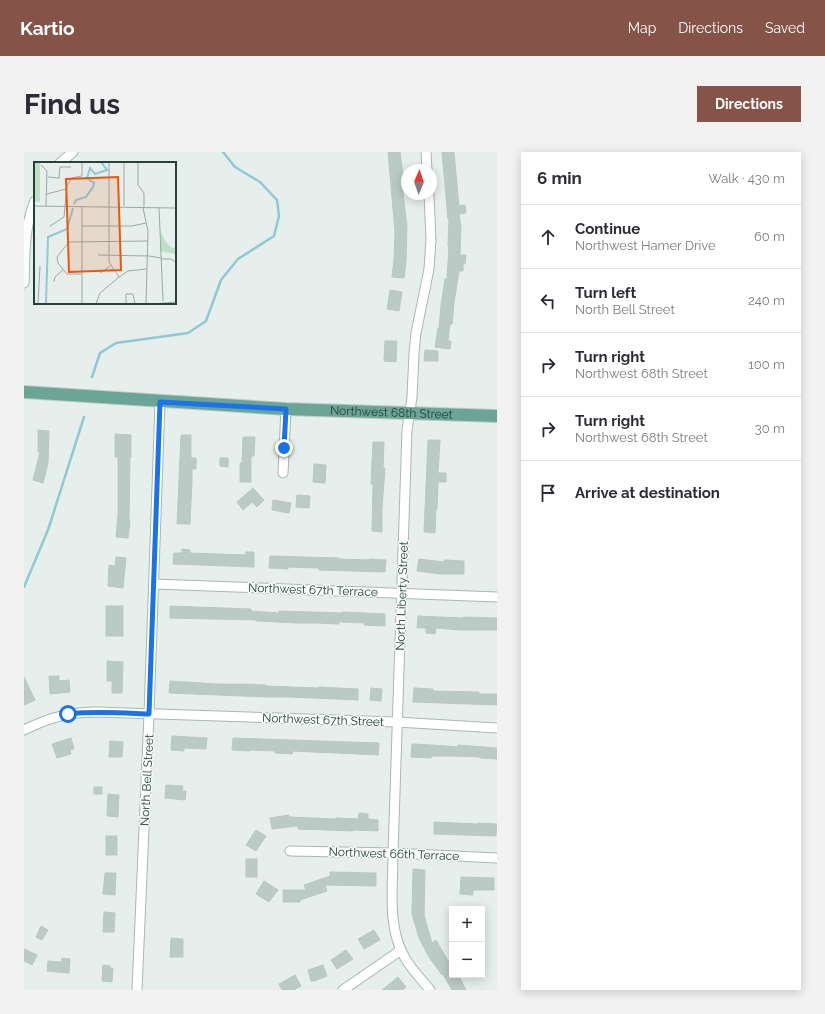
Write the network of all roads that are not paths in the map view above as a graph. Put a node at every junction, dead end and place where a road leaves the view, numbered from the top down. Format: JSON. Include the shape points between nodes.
{"nodes":[{"id":1,"x":73,"y":152,"type":"edge"},
{"id":2,"x":426,"y":152,"type":"edge"},
{"id":3,"x":61,"y":162,"type":"edge"},
{"id":4,"x":427,"y":164,"type":"edge"},
{"id":5,"x":429,"y":200,"type":"edge"},
{"id":6,"x":34,"y":204,"type":"edge"},
{"id":7,"x":25,"y":247,"type":"edge"},
{"id":8,"x":24,"y":283,"type":"edge"},
{"id":9,"x":24,"y":392,"type":"edge"},
{"id":10,"x":160,"y":402,"type":"junction"},
{"id":11,"x":286,"y":409,"type":"junction"},
{"id":12,"x":410,"y":413,"type":"junction"},
{"id":13,"x":497,"y":416,"type":"edge"},
{"id":14,"x":283,"y":473,"type":"dead end"},
{"id":15,"x":154,"y":584,"type":"junction"},
{"id":16,"x":402,"y":593,"type":"junction"},
{"id":17,"x":497,"y":597,"type":"edge"},
{"id":18,"x":149,"y":714,"type":"junction"},
{"id":19,"x":397,"y":722,"type":"junction"},
{"id":20,"x":497,"y":728,"type":"edge"},
{"id":21,"x":24,"y":730,"type":"edge"},
{"id":22,"x":290,"y":851,"type":"dead end"},
{"id":23,"x":393,"y":853,"type":"junction"},
{"id":24,"x":497,"y":858,"type":"edge"},
{"id":25,"x":401,"y":950,"type":"junction"},
{"id":26,"x":137,"y":990,"type":"edge"},
{"id":27,"x":343,"y":990,"type":"edge"},
{"id":28,"x":430,"y":990,"type":"edge"}],
"edges":[{"from":1,"to":3,"type":"street"},
{"from":2,"to":4,"type":"street"},
{"from":5,"to":12,"type":"street","name":"North Liberty Street","via":[[429,269],[416,333]]},
{"from":6,"to":7,"type":"street","via":[[29,217]]},
{"from":7,"to":8,"type":"street"},
{"from":9,"to":10,"type":"main road","name":"Northwest 68th Street"},
{"from":10,"to":11,"type":"main road","name":"Northwest 68th Street"},
{"from":10,"to":15,"type":"street","name":"North Bell Street"},
{"from":11,"to":12,"type":"main road","name":"Northwest 68th Street"},
{"from":11,"to":14,"type":"street"},
{"from":12,"to":13,"type":"main road","name":"Northwest 68th Street"},
{"from":12,"to":16,"type":"street","name":"North Liberty Street","via":[[406,430]]},
{"from":15,"to":16,"type":"street","name":"Northwest 67th Terrace"},
{"from":15,"to":18,"type":"street","name":"North Bell Street"},
{"from":16,"to":17,"type":"street","name":"Northwest 67th Terrace"},
{"from":16,"to":19,"type":"street","name":"North Liberty Street"},
{"from":18,"to":19,"type":"street","name":"Northwest 67th Street"},
{"from":18,"to":21,"type":"street","name":"Northwest 67th Street","via":[[68,714],[48,719]]},
{"from":18,"to":26,"type":"street","name":"North Bell Street"},
{"from":19,"to":20,"type":"street","name":"Northwest 67th Street"},
{"from":19,"to":23,"type":"street","name":"North Liberty Street"},
{"from":22,"to":23,"type":"street","name":"Northwest 66th Terrace"},
{"from":23,"to":24,"type":"street","name":"Northwest 66th Terrace"},
{"from":23,"to":25,"type":"street","name":"North Liberty Street","via":[[393,920]]},
{"from":25,"to":27,"type":"street"},
{"from":25,"to":28,"type":"street","name":"North Liberty Street"}]}
